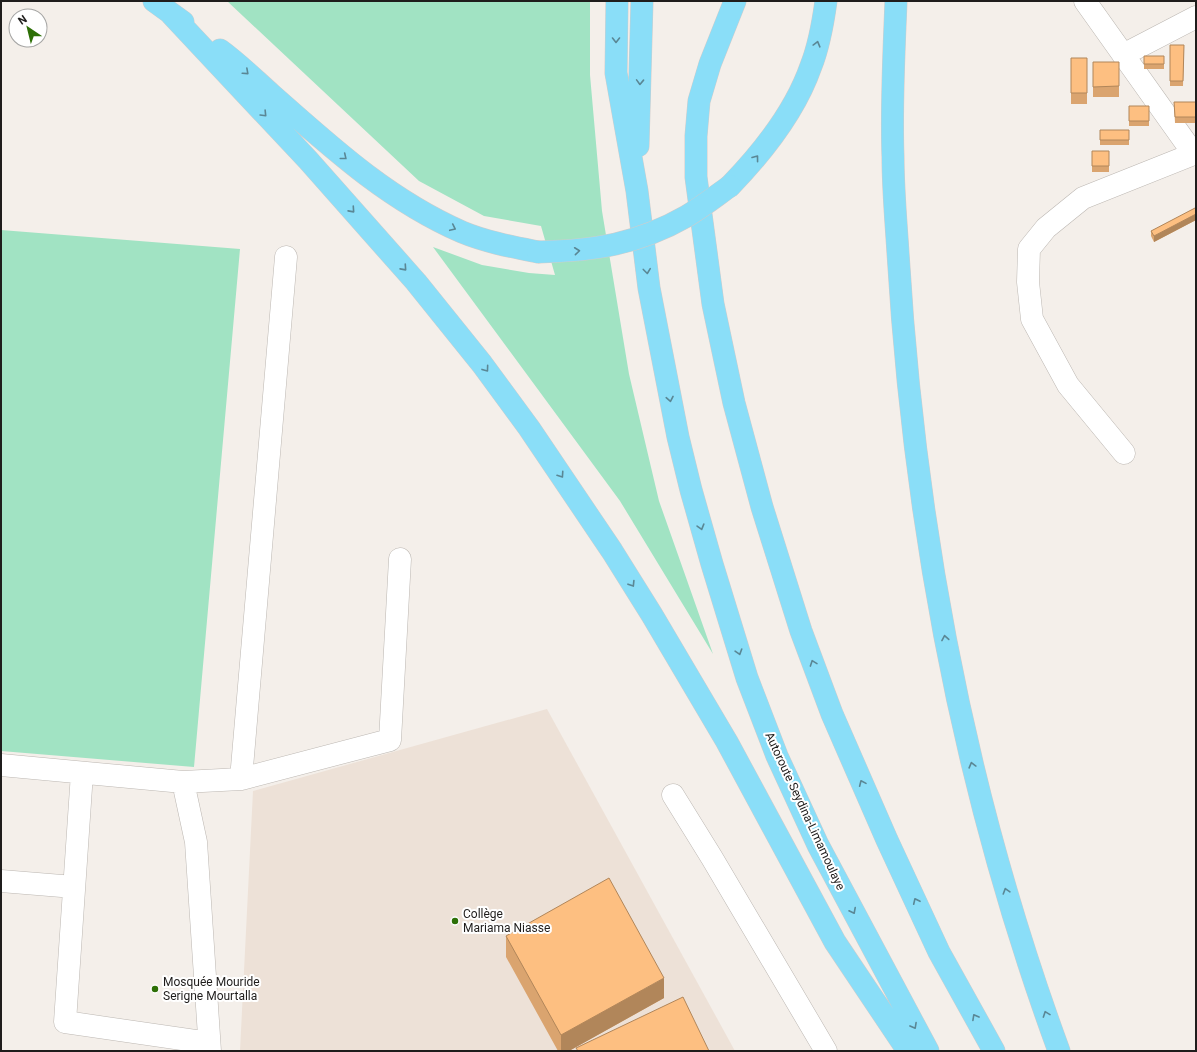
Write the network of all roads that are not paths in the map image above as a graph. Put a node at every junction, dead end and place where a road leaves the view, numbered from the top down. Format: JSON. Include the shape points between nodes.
{"nodes":[{"id":1,"x":154,"y":1,"type":"edge"},
{"id":2,"x":617,"y":1,"type":"edge"},
{"id":3,"x":642,"y":1,"type":"edge"},
{"id":4,"x":736,"y":1,"type":"edge"},
{"id":5,"x":826,"y":1,"type":"edge"},
{"id":6,"x":896,"y":1,"type":"edge"},
{"id":7,"x":1085,"y":1,"type":"edge"},
{"id":8,"x":171,"y":14,"type":"junction"},
{"id":9,"x":1196,"y":17,"type":"edge"},
{"id":10,"x":1124,"y":55,"type":"junction"},
{"id":11,"x":1196,"y":153,"type":"edge"},
{"id":12,"x":637,"y":191,"type":"junction"},
{"id":13,"x":286,"y":257,"type":"dead end"},
{"id":14,"x":1124,"y":453,"type":"dead end"},
{"id":15,"x":400,"y":559,"type":"dead end"},
{"id":16,"x":1,"y":765,"type":"edge"},
{"id":17,"x":82,"y":773,"type":"junction"},
{"id":18,"x":241,"y":779,"type":"junction"},
{"id":19,"x":182,"y":782,"type":"junction"},
{"id":20,"x":673,"y":796,"type":"dead end"},
{"id":21,"x":1,"y":880,"type":"edge"},
{"id":22,"x":74,"y":886,"type":"junction"},
{"id":23,"x":209,"y":1047,"type":"edge"},
{"id":24,"x":826,"y":1051,"type":"edge"},
{"id":25,"x":908,"y":1051,"type":"edge"},
{"id":26,"x":928,"y":1051,"type":"edge"},
{"id":27,"x":994,"y":1051,"type":"edge"},
{"id":28,"x":1059,"y":1051,"type":"edge"}],
"edges":[{"from":1,"to":8,"type":"highway"},
{"from":2,"to":12,"type":"highway","one_way":true,"via":[[616,73]]},
{"from":3,"to":12,"type":"highway","one_way":true},
{"from":27,"to":4,"type":"highway","one_way":true,"via":[[939,952],[832,714],[801,631],[762,507],[734,403],[713,304],[696,177],[696,136],[699,101],[710,64]]},
{"from":8,"to":5,"type":"highway","one_way":true,"bridge":true,"via":[[230,57],[331,147],[387,191],[463,233],[538,252],[598,249],[629,242],[688,215],[730,186],[754,161],[791,109],[811,66]]},
{"from":28,"to":6,"type":"highway","one_way":true,"via":[[1017,926],[965,739],[928,540],[914,439],[900,286],[892,156]]},
{"from":7,"to":10,"type":"street"},
{"from":8,"to":25,"type":"highway","one_way":true,"via":[[416,282],[482,364],[529,428],[652,615],[727,742],[835,942]]},
{"from":9,"to":10,"type":"street"},
{"from":10,"to":11,"type":"street","via":[[1191,150]]},
{"from":11,"to":14,"type":"street","via":[[1083,198],[1046,228],[1029,249],[1028,282],[1032,319],[1068,385]]},
{"from":12,"to":26,"type":"highway","name":"Autoroute Seydina-Limamoulaye","one_way":true,"via":[[649,288],[676,429],[691,490],[748,678],[777,756],[818,845]]},
{"from":13,"to":18,"type":"street"},
{"from":15,"to":18,"type":"street","via":[[390,740]]},
{"from":16,"to":17,"type":"street"},
{"from":17,"to":19,"type":"street"},
{"from":17,"to":22,"type":"street"},
{"from":18,"to":19,"type":"street"},
{"from":19,"to":23,"type":"street","via":[[196,842]]},
{"from":20,"to":24,"type":"street"},
{"from":21,"to":22,"type":"street"},
{"from":22,"to":23,"type":"street","via":[[65,1022]]}]}
